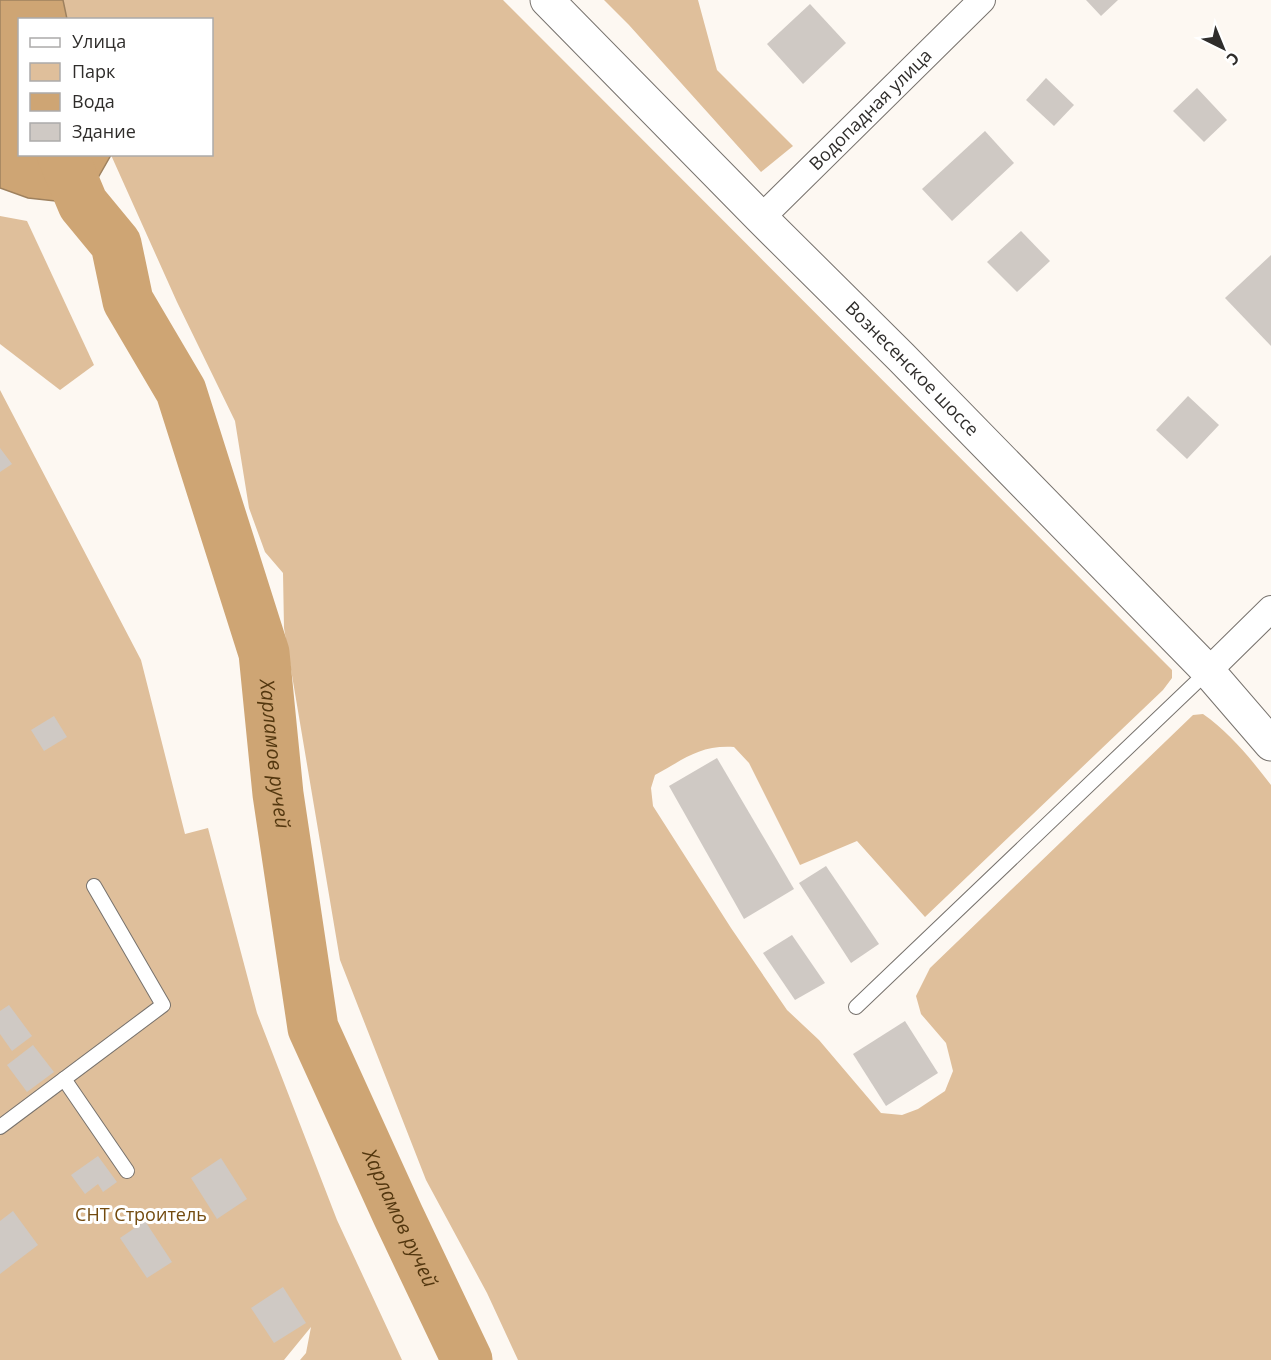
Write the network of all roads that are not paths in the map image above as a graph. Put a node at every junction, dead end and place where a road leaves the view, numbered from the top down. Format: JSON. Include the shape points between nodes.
{"nodes":[{"id":1,"x":547,"y":0,"type":"edge"},
{"id":2,"x":982,"y":0,"type":"edge"},
{"id":3,"x":761,"y":218,"type":"junction"},
{"id":4,"x":1271,"y":609,"type":"edge"},
{"id":5,"x":1208,"y":671,"type":"junction"},
{"id":6,"x":1271,"y":744,"type":"edge"},
{"id":7,"x":94,"y":886,"type":"dead end"},
{"id":8,"x":856,"y":1007,"type":"dead end"},
{"id":9,"x":64,"y":1079,"type":"junction"},
{"id":10,"x":0,"y":1127,"type":"edge"},
{"id":11,"x":127,"y":1171,"type":"dead end"}],
"edges":[{"from":1,"to":3,"type":"street","name":"Вознесенское шоссе"},
{"from":2,"to":3,"type":"street","name":"Водопадная улица"},
{"from":3,"to":5,"type":"street","name":"Вознесенское шоссе"},
{"from":4,"to":5,"type":"street"},
{"from":5,"to":6,"type":"street","name":"Вознесенское шоссе"},
{"from":5,"to":8,"type":"lane"},
{"from":7,"to":9,"type":"lane","via":[[163,1005]]},
{"from":9,"to":10,"type":"lane"},
{"from":9,"to":11,"type":"lane"}]}
